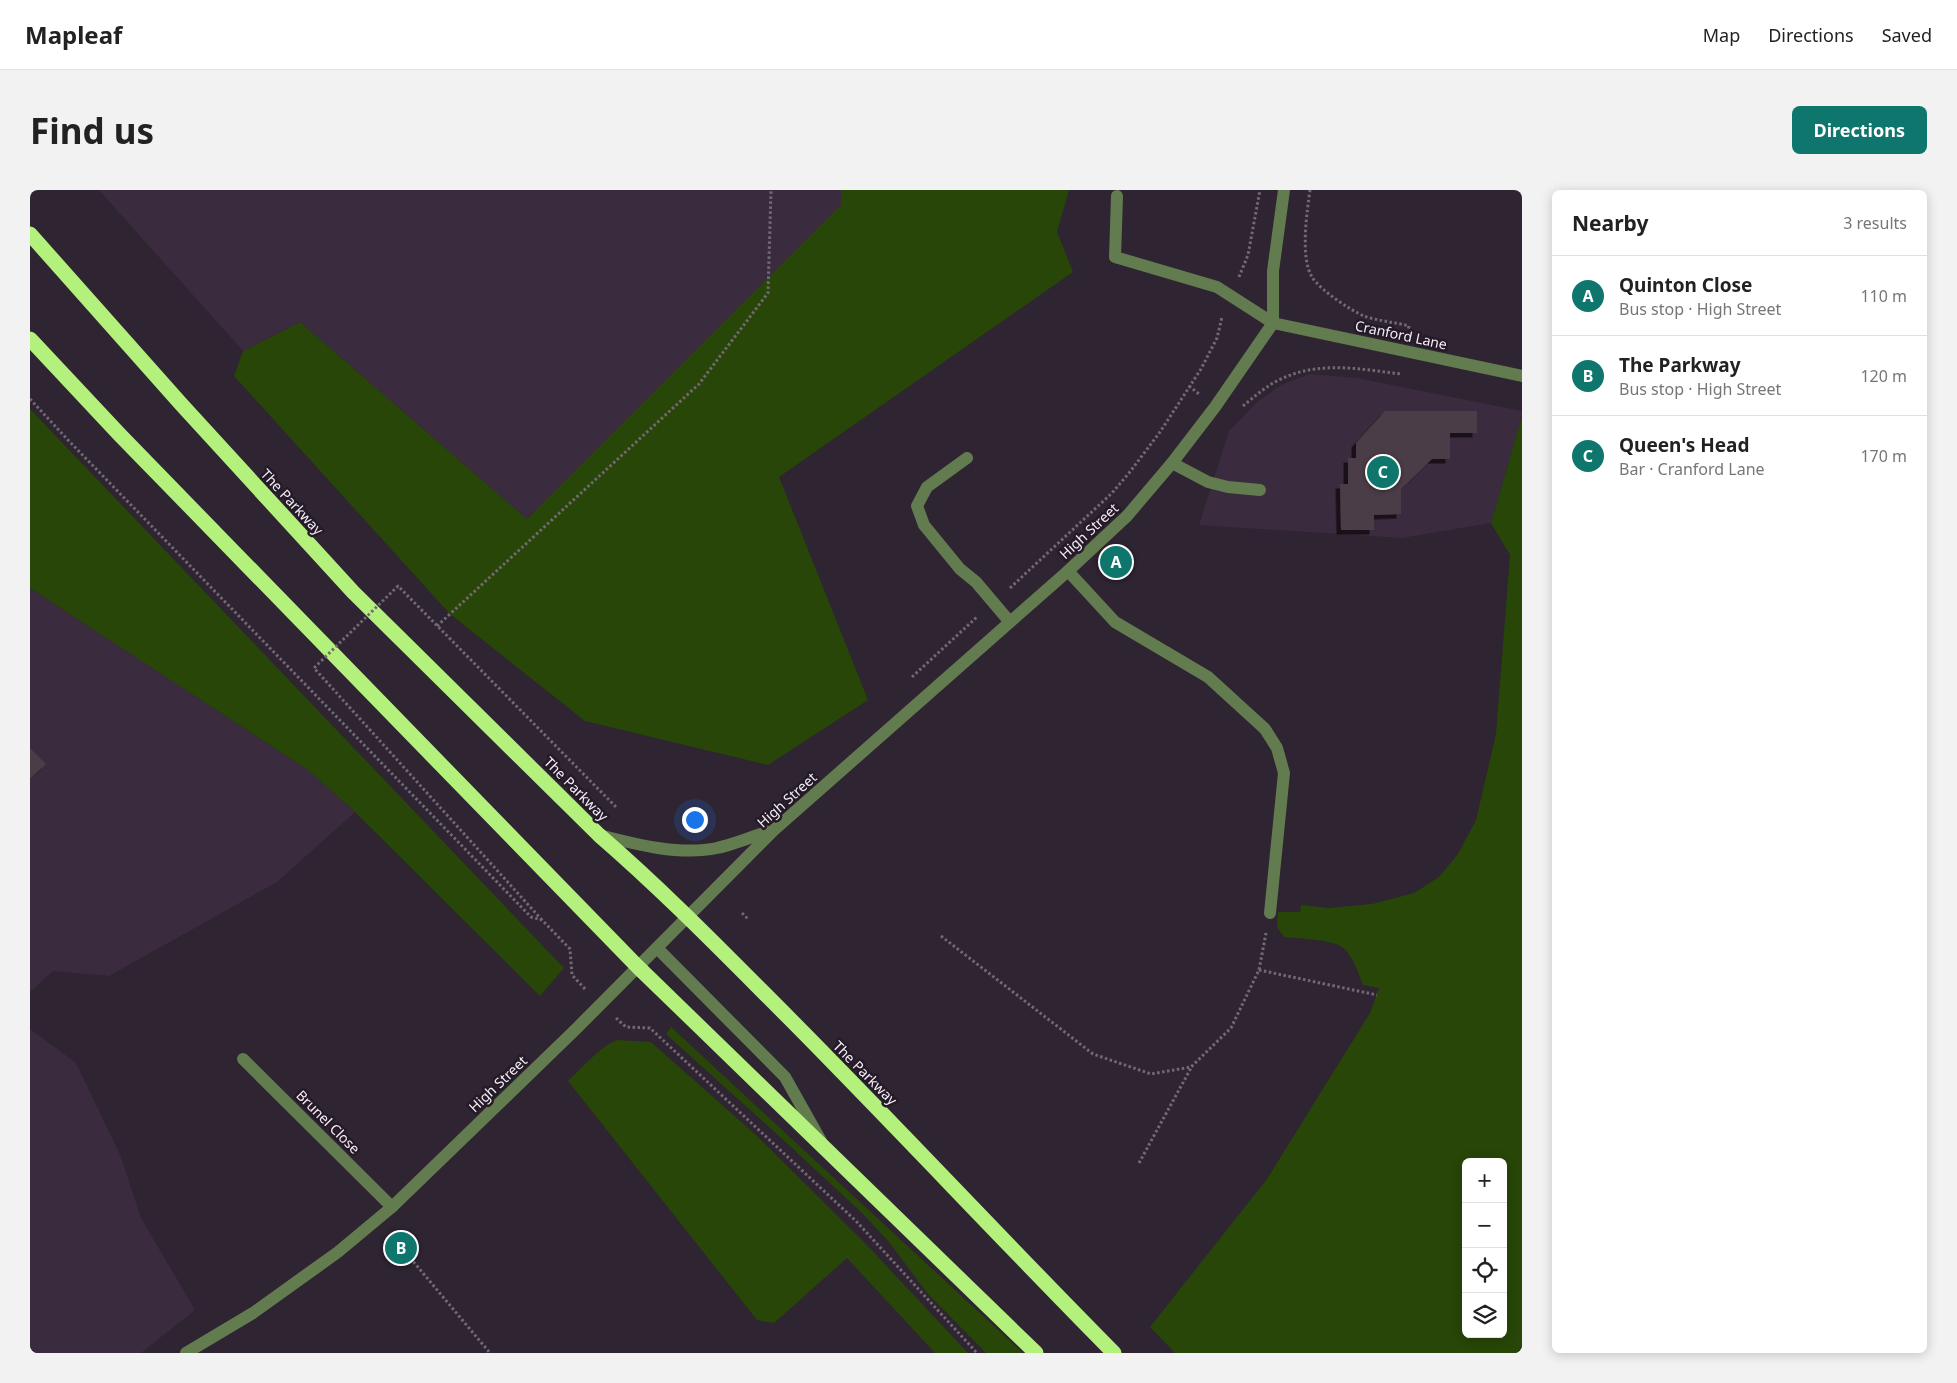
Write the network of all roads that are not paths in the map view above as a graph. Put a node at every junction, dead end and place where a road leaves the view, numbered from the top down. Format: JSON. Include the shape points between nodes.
{"nodes":[{"id":1,"x":1284,"y":190,"type":"edge"},
{"id":2,"x":1117,"y":196,"type":"dead end"},
{"id":3,"x":30,"y":234,"type":"edge"},
{"id":4,"x":1273,"y":323,"type":"junction"},
{"id":5,"x":30,"y":340,"type":"edge"},
{"id":6,"x":1522,"y":376,"type":"edge"},
{"id":7,"x":967,"y":458,"type":"dead end"},
{"id":8,"x":1172,"y":463,"type":"junction"},
{"id":9,"x":1260,"y":490,"type":"dead end"},
{"id":10,"x":1068,"y":571,"type":"junction"},
{"id":11,"x":1009,"y":621,"type":"junction"},
{"id":12,"x":774,"y":830,"type":"junction"},
{"id":13,"x":599,"y":835,"type":"junction"},
{"id":14,"x":1270,"y":913,"type":"road end"},
{"id":15,"x":688,"y":916,"type":"junction"},
{"id":16,"x":657,"y":948,"type":"junction"},
{"id":17,"x":638,"y":967,"type":"junction"},
{"id":18,"x":243,"y":1059,"type":"dead end"},
{"id":19,"x":827,"y":1152,"type":"junction"},
{"id":20,"x":392,"y":1207,"type":"junction"},
{"id":21,"x":186,"y":1353,"type":"edge"},
{"id":22,"x":1036,"y":1353,"type":"edge"},
{"id":23,"x":1114,"y":1353,"type":"edge"}],
"edges":[{"from":1,"to":4,"type":"street","via":[[1273,271]]},
{"from":2,"to":4,"type":"street","via":[[1115,257],[1216,287]]},
{"from":3,"to":13,"type":"highway","name":"The Parkway","via":[[353,592]]},
{"from":4,"to":6,"type":"street","name":"Cranford Lane"},
{"from":4,"to":8,"type":"street","name":"High Street"},
{"from":5,"to":17,"type":"highway"},
{"from":7,"to":11,"type":"street","via":[[927,487],[917,506],[924,526]]},
{"from":8,"to":9,"type":"street","via":[[1208,482]]},
{"from":8,"to":10,"type":"street","name":"High Street","via":[[1128,516]]},
{"from":10,"to":11,"type":"street","name":"High Street"},
{"from":10,"to":14,"type":"street","via":[[1115,622],[1208,676],[1265,729],[1277,748],[1284,773]]},
{"from":11,"to":12,"type":"street","name":"High Street"},
{"from":12,"to":13,"type":"street","via":[[716,848],[694,851],[637,845]]},
{"from":12,"to":15,"type":"street","name":"High Street"},
{"from":13,"to":15,"type":"highway","name":"The Parkway"},
{"from":15,"to":16,"type":"street","name":"High Street"},
{"from":15,"to":23,"type":"highway","name":"The Parkway"},
{"from":16,"to":17,"type":"street","name":"High Street"},
{"from":16,"to":19,"type":"street","via":[[785,1077]]},
{"from":17,"to":19,"type":"highway"},
{"from":17,"to":20,"type":"street","name":"High Street"},
{"from":18,"to":20,"type":"street","name":"Brunel Close"},
{"from":19,"to":22,"type":"highway"},
{"from":20,"to":21,"type":"street","name":"High Street","via":[[338,1252],[253,1313]]}]}
